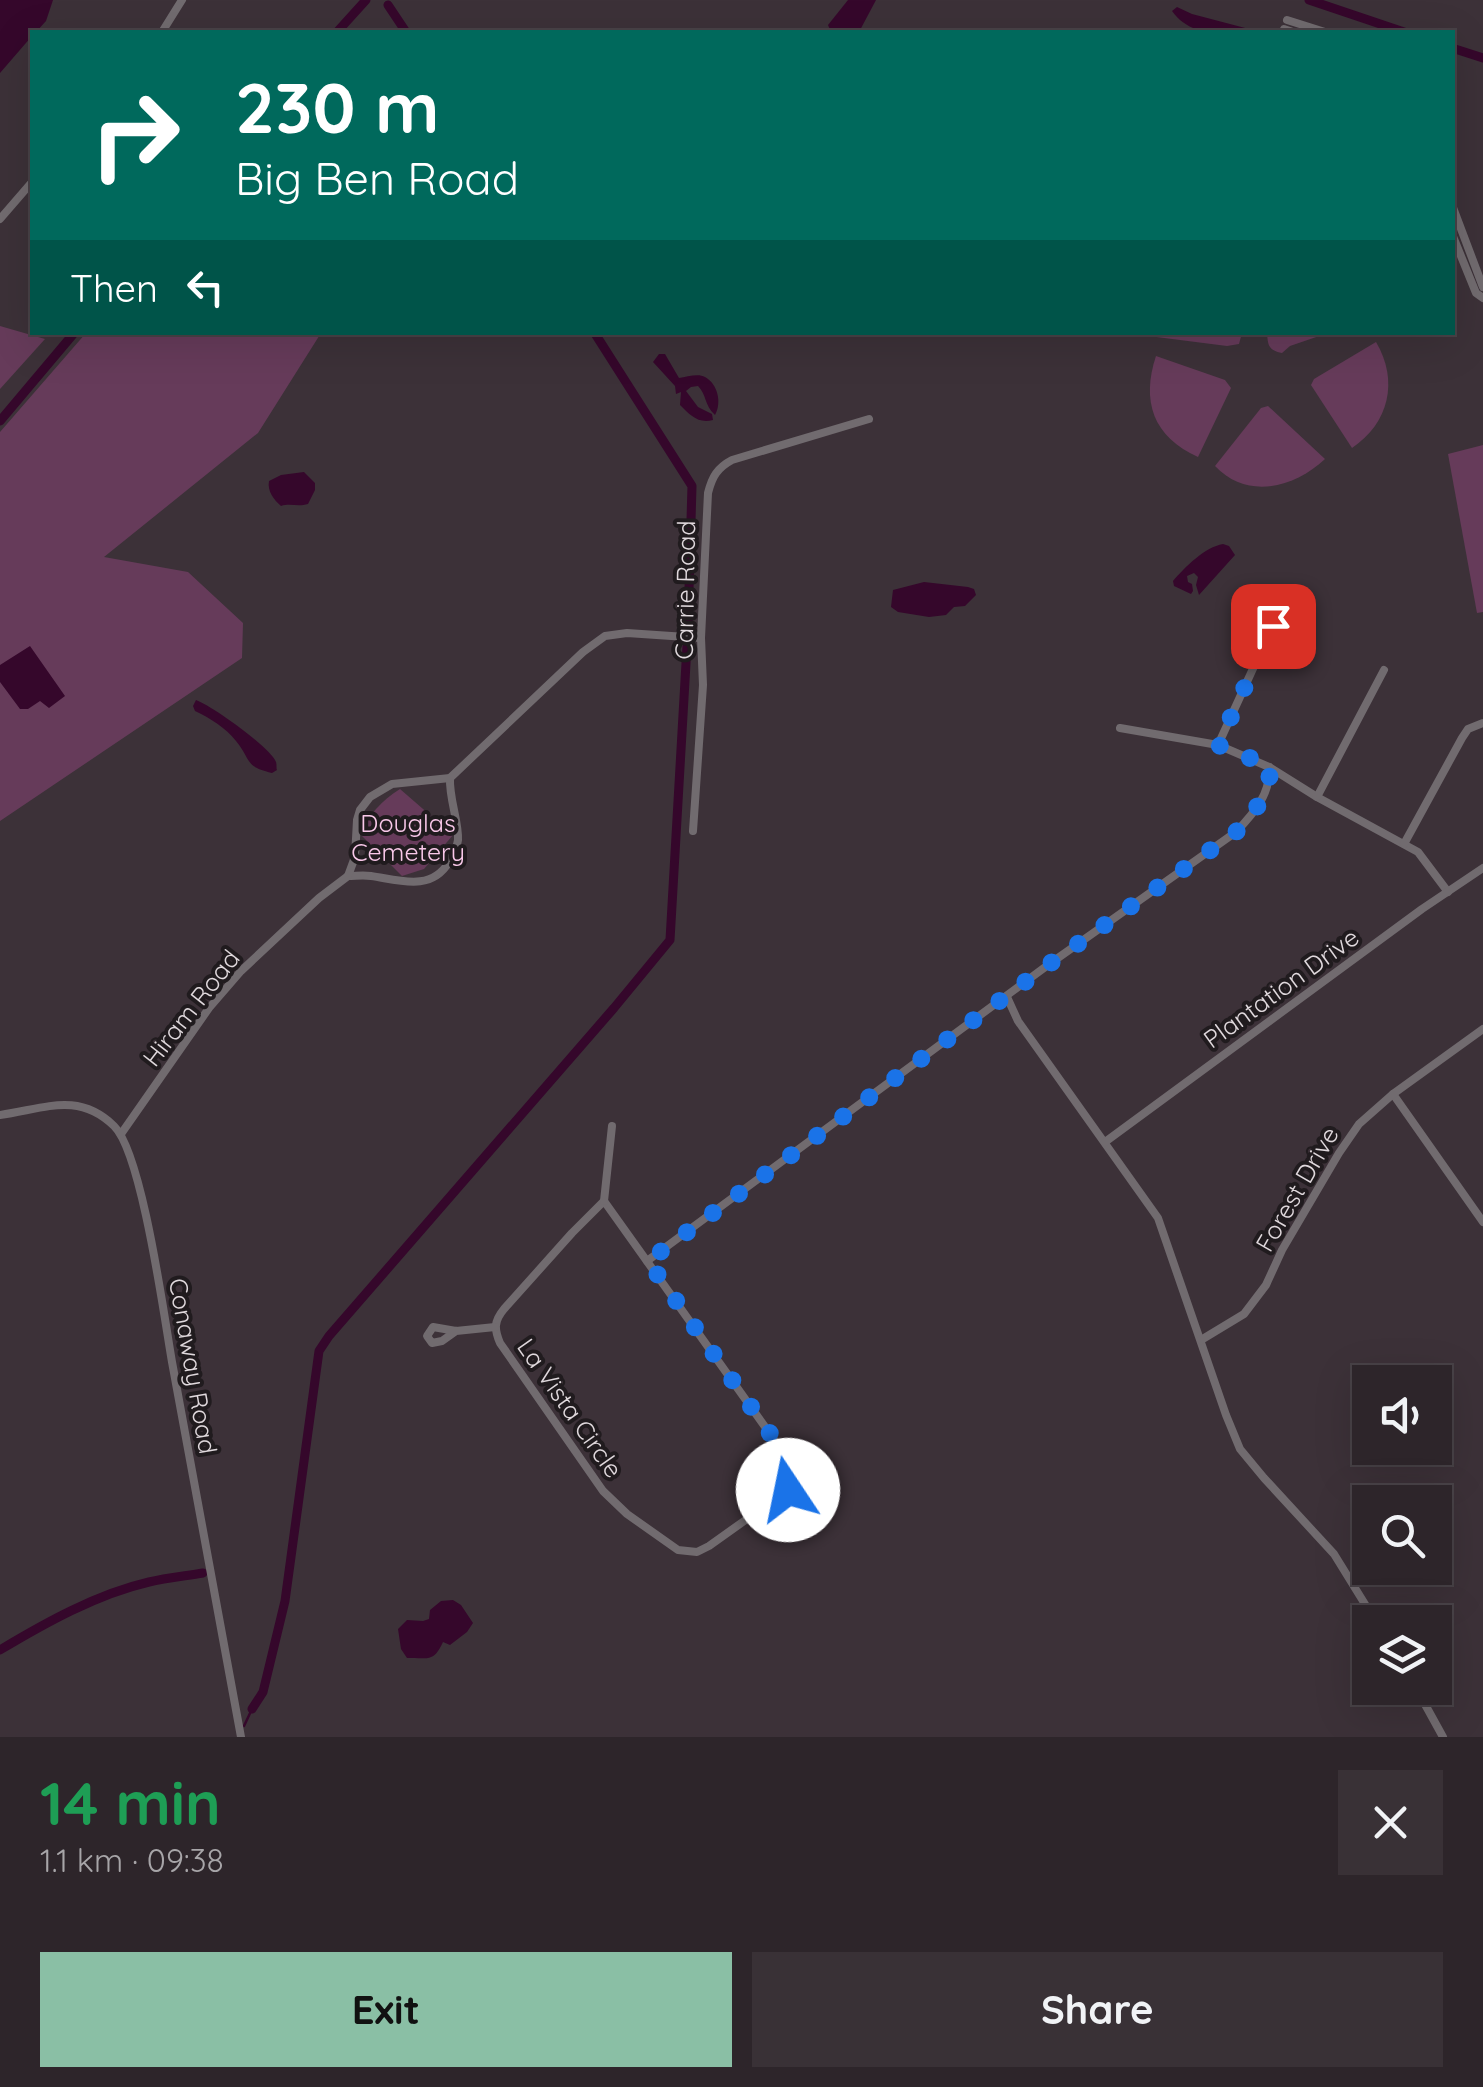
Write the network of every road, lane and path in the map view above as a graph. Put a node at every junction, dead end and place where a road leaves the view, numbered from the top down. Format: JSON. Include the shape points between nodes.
{"nodes":[{"id":1,"x":182,"y":0,"type":"edge"},
{"id":2,"x":163,"y":30,"type":"edge"},
{"id":3,"x":30,"y":184,"type":"edge"},
{"id":4,"x":1455,"y":213,"type":"edge"},
{"id":5,"x":0,"y":219,"type":"edge"},
{"id":6,"x":1455,"y":241,"type":"edge"},
{"id":7,"x":1483,"y":286,"type":"edge"},
{"id":8,"x":1483,"y":298,"type":"edge"},
{"id":9,"x":869,"y":419,"type":"dead end"},
{"id":10,"x":1273,"y":626,"type":"dead end"},
{"id":11,"x":702,"y":638,"type":"junction"},
{"id":12,"x":1384,"y":670,"type":"dead end"},
{"id":13,"x":1483,"y":724,"type":"edge"},
{"id":14,"x":1120,"y":728,"type":"dead end"},
{"id":15,"x":1218,"y":745,"type":"junction"},
{"id":16,"x":1270,"y":766,"type":"junction"},
{"id":17,"x":450,"y":778,"type":"junction"},
{"id":18,"x":1317,"y":797,"type":"junction"},
{"id":19,"x":693,"y":831,"type":"dead end"},
{"id":20,"x":1404,"y":844,"type":"junction"},
{"id":21,"x":1483,"y":868,"type":"edge"},
{"id":22,"x":348,"y":876,"type":"junction"},
{"id":23,"x":1448,"y":892,"type":"junction"},
{"id":24,"x":1007,"y":996,"type":"junction"},
{"id":25,"x":1483,"y":1028,"type":"edge"},
{"id":26,"x":1392,"y":1094,"type":"junction"},
{"id":27,"x":0,"y":1115,"type":"edge"},
{"id":28,"x":612,"y":1126,"type":"dead end"},
{"id":29,"x":121,"y":1134,"type":"junction"},
{"id":30,"x":1105,"y":1142,"type":"junction"},
{"id":31,"x":604,"y":1201,"type":"junction"},
{"id":32,"x":1483,"y":1222,"type":"edge"},
{"id":33,"x":648,"y":1261,"type":"junction"},
{"id":34,"x":495,"y":1327,"type":"junction"},
{"id":35,"x":456,"y":1331,"type":"dead end"},
{"id":36,"x":1201,"y":1340,"type":"junction"},
{"id":37,"x":1366,"y":1605,"type":"edge"},
{"id":38,"x":1425,"y":1705,"type":"edge"},
{"id":39,"x":241,"y":1737,"type":"edge"},
{"id":40,"x":1443,"y":1737,"type":"edge"}],
"edges":[{"from":1,"to":2,"type":"street"},
{"from":3,"to":5,"type":"street"},
{"from":4,"to":7,"type":"street"},
{"from":6,"to":8,"type":"street"},
{"from":9,"to":11,"type":"street","name":"Carrie Road","via":[[717,470],[708,493]]},
{"from":10,"to":15,"type":"street"},
{"from":11,"to":17,"type":"street","via":[[605,636]]},
{"from":11,"to":19,"type":"street","name":"Carrie Road"},
{"from":12,"to":18,"type":"street"},
{"from":13,"to":20,"type":"street","via":[[1462,738]]},
{"from":14,"to":15,"type":"street"},
{"from":15,"to":16,"type":"street"},
{"from":16,"to":18,"type":"street"},
{"from":16,"to":24,"type":"street","via":[[1270,782],[1236,832]]},
{"from":17,"to":22,"type":"street","via":[[392,784],[370,797],[357,820]]},
{"from":17,"to":22,"type":"street","via":[[458,836],[446,868],[416,883]]},
{"from":18,"to":20,"type":"street"},
{"from":20,"to":23,"type":"street"},
{"from":21,"to":23,"type":"street","name":"Plantation Drive"},
{"from":22,"to":29,"type":"street","name":"Hiram Road","via":[[209,1008]]},
{"from":23,"to":30,"type":"street","name":"Plantation Drive"},
{"from":24,"to":30,"type":"street"},
{"from":24,"to":33,"type":"street"},
{"from":25,"to":26,"type":"street","name":"Forest Drive"},
{"from":26,"to":32,"type":"street"},
{"from":26,"to":36,"type":"street","name":"Forest Drive","via":[[1348,1138],[1266,1286],[1244,1314]]},
{"from":27,"to":29,"type":"street","via":[[68,1103],[98,1114]]},
{"from":28,"to":31,"type":"street"},
{"from":29,"to":39,"type":"street","name":"Conaway Road","via":[[137,1176],[158,1281]]},
{"from":30,"to":36,"type":"street","via":[[1158,1218]]},
{"from":31,"to":33,"type":"street","name":"La Vista Circle"},
{"from":31,"to":34,"type":"street","name":"La Vista Circle","via":[[504,1308]]},
{"from":33,"to":34,"type":"street","name":"La Vista Circle","via":[[793,1466],[788,1490],[697,1552],[678,1550],[603,1491]]},
{"from":34,"to":35,"type":"street"},
{"from":36,"to":37,"type":"street","via":[[1240,1449],[1334,1554]]},
{"from":38,"to":40,"type":"street"}]}
